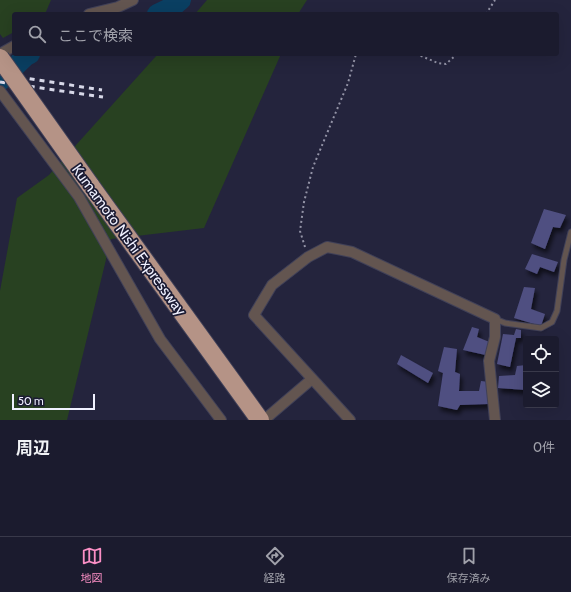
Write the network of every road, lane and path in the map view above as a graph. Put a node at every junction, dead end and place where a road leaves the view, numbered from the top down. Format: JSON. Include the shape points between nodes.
{"nodes":[{"id":1,"x":132,"y":0,"type":"edge"},
{"id":2,"x":495,"y":0,"type":"edge"},
{"id":3,"x":97,"y":12,"type":"edge"},
{"id":4,"x":487,"y":12,"type":"edge"},
{"id":5,"x":12,"y":47,"type":"edge"},
{"id":6,"x":0,"y":54,"type":"edge"},
{"id":7,"x":355,"y":56,"type":"edge"},
{"id":8,"x":421,"y":56,"type":"edge"},
{"id":9,"x":455,"y":56,"type":"edge"},
{"id":10,"x":0,"y":58,"type":"edge"},
{"id":11,"x":0,"y":91,"type":"edge"},
{"id":12,"x":85,"y":191,"type":"junction"},
{"id":13,"x":571,"y":232,"type":"edge"},
{"id":14,"x":308,"y":257,"type":"junction"},
{"id":15,"x":495,"y":319,"type":"junction"},
{"id":16,"x":312,"y":379,"type":"junction"},
{"id":17,"x":221,"y":420,"type":"edge"},
{"id":18,"x":260,"y":420,"type":"edge"},
{"id":19,"x":264,"y":420,"type":"edge"},
{"id":20,"x":350,"y":420,"type":"edge"},
{"id":21,"x":495,"y":420,"type":"edge"}],
"edges":[{"from":1,"to":3,"type":"street","via":[[118,7]]},
{"from":2,"to":4,"type":"path"},
{"from":5,"to":6,"type":"street"},
{"from":7,"to":14,"type":"path","via":[[348,83],[313,167],[304,202],[300,231]]},
{"from":8,"to":9,"type":"path","via":[[446,64]]},
{"from":10,"to":12,"type":"highway","name":"Kumamoto Nishi Expressway","bridge":true},
{"from":11,"to":12,"type":"street"},
{"from":12,"to":17,"type":"street","via":[[128,285],[160,339]]},
{"from":12,"to":18,"type":"highway","name":"Kumamoto Nishi Expressway"},
{"from":13,"to":15,"type":"lane","via":[[564,260],[557,311],[552,322],[541,328],[505,323]]},
{"from":14,"to":15,"type":"street","via":[[327,247],[352,252]]},
{"from":14,"to":16,"type":"street","via":[[272,285],[254,315]]},
{"from":15,"to":21,"type":"street","via":[[495,337],[489,361]]},
{"from":16,"to":19,"type":"street"},
{"from":16,"to":20,"type":"street"}]}
